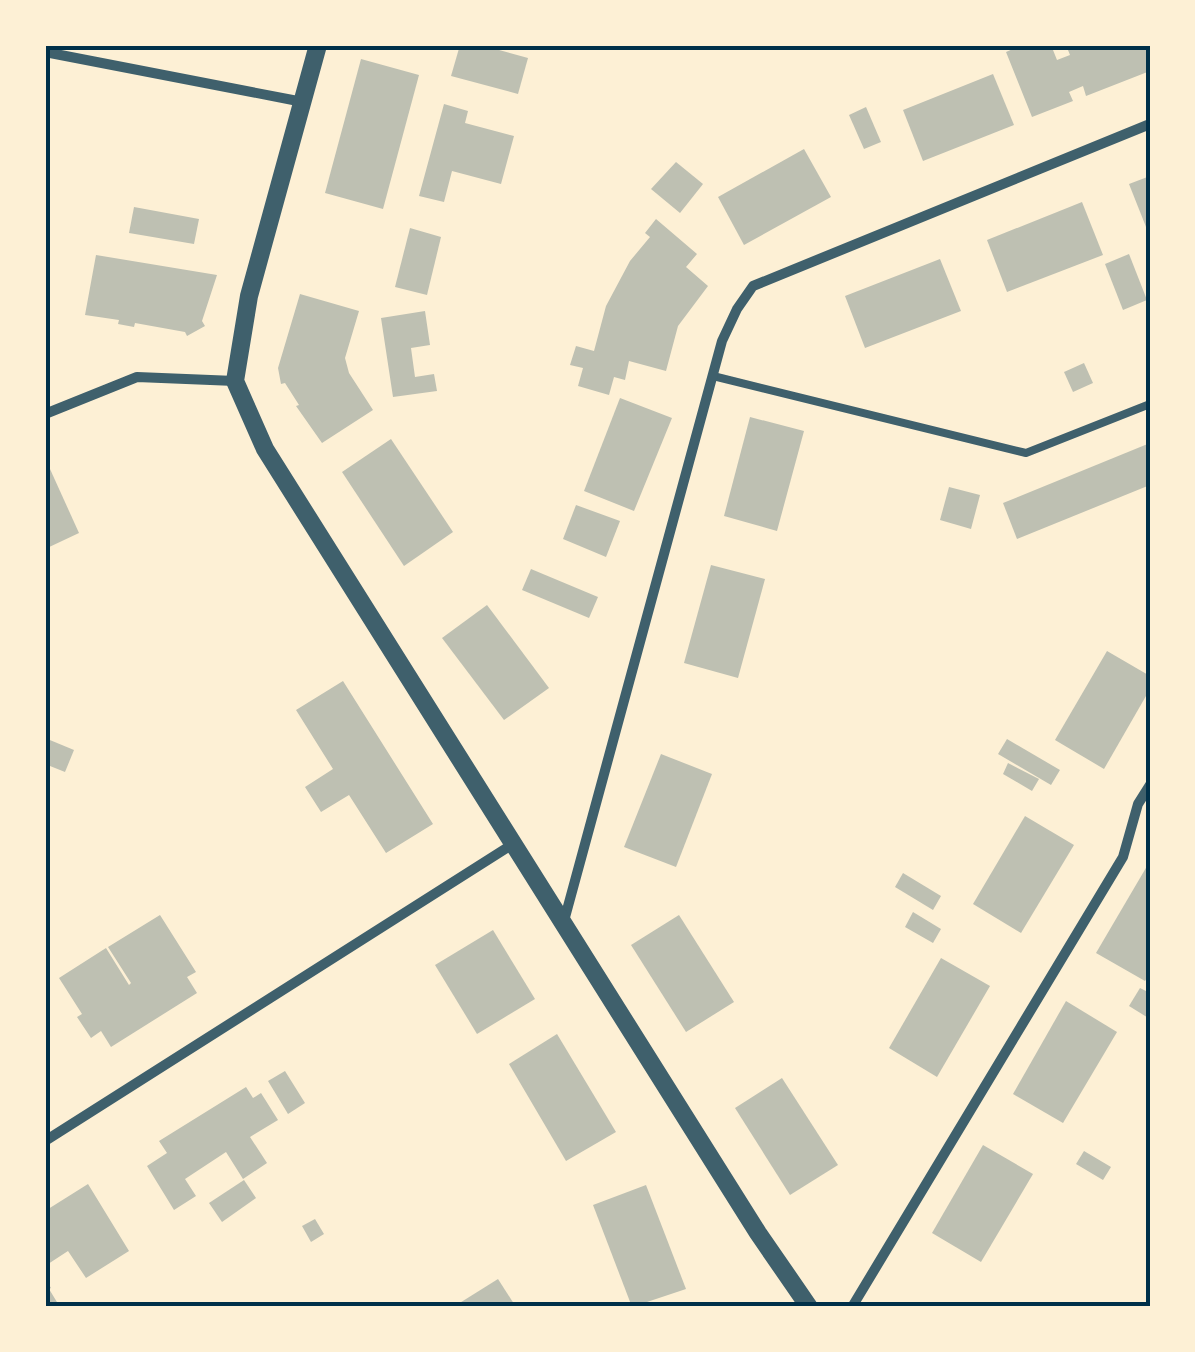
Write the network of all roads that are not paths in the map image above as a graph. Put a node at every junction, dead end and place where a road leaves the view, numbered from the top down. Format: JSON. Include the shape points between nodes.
{"nodes":[{"id":1,"x":318,"y":45,"type":"edge"},
{"id":2,"x":45,"y":52,"type":"edge"},
{"id":3,"x":303,"y":102,"type":"junction"},
{"id":4,"x":1150,"y":124,"type":"edge"},
{"id":5,"x":713,"y":376,"type":"junction"},
{"id":6,"x":235,"y":380,"type":"junction"},
{"id":7,"x":1150,"y":404,"type":"edge"},
{"id":8,"x":45,"y":414,"type":"edge"},
{"id":9,"x":1150,"y":785,"type":"edge"},
{"id":10,"x":513,"y":844,"type":"junction"},
{"id":11,"x":564,"y":922,"type":"junction"},
{"id":12,"x":45,"y":1140,"type":"edge"},
{"id":13,"x":809,"y":1307,"type":"edge"},
{"id":14,"x":852,"y":1307,"type":"edge"}],
"edges":[{"from":1,"to":3,"type":"street"},
{"from":2,"to":3,"type":"street"},
{"from":3,"to":6,"type":"street","via":[[248,296]]},
{"from":4,"to":5,"type":"street","via":[[753,286],[722,341]]},
{"from":5,"to":7,"type":"lane","via":[[1026,453]]},
{"from":5,"to":11,"type":"street"},
{"from":6,"to":8,"type":"street","via":[[137,377]]},
{"from":6,"to":10,"type":"street","via":[[265,448]]},
{"from":9,"to":14,"type":"street","via":[[1123,857]]},
{"from":10,"to":11,"type":"street"},
{"from":10,"to":12,"type":"street"},
{"from":11,"to":13,"type":"street"}]}
